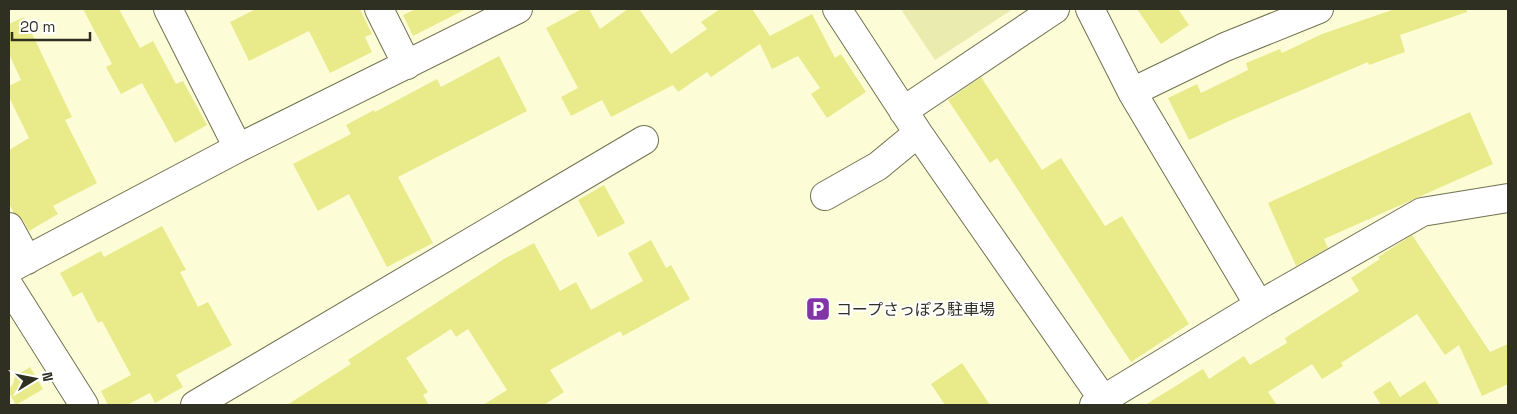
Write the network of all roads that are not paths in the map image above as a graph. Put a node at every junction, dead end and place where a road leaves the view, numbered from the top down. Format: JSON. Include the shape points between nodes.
{"nodes":[{"id":1,"x":168,"y":9,"type":"edge"},
{"id":2,"x":379,"y":9,"type":"edge"},
{"id":3,"x":518,"y":9,"type":"edge"},
{"id":4,"x":837,"y":9,"type":"edge"},
{"id":5,"x":1055,"y":9,"type":"edge"},
{"id":6,"x":1090,"y":9,"type":"edge"},
{"id":7,"x":1319,"y":9,"type":"edge"},
{"id":8,"x":407,"y":65,"type":"junction"},
{"id":9,"x":1132,"y":92,"type":"junction"},
{"id":10,"x":904,"y":110,"type":"junction"},
{"id":11,"x":918,"y":133,"type":"junction"},
{"id":12,"x":644,"y":140,"type":"dead end"},
{"id":13,"x":238,"y":148,"type":"junction"},
{"id":14,"x":825,"y":196,"type":"dead end"},
{"id":15,"x":1508,"y":198,"type":"edge"},
{"id":16,"x":9,"y":227,"type":"edge"},
{"id":17,"x":18,"y":265,"type":"edge"},
{"id":18,"x":9,"y":286,"type":"edge"},
{"id":19,"x":1259,"y":305,"type":"junction"},
{"id":20,"x":1102,"y":403,"type":"edge"},
{"id":21,"x":84,"y":405,"type":"edge"},
{"id":22,"x":195,"y":405,"type":"edge"}],
"edges":[{"from":1,"to":13,"type":"street"},
{"from":2,"to":8,"type":"street"},
{"from":3,"to":8,"type":"street"},
{"from":4,"to":10,"type":"street"},
{"from":5,"to":10,"type":"street"},
{"from":6,"to":9,"type":"street"},
{"from":7,"to":9,"type":"street","via":[[1226,47]]},
{"from":8,"to":13,"type":"street"},
{"from":9,"to":19,"type":"street"},
{"from":10,"to":11,"type":"street"},
{"from":11,"to":14,"type":"street","via":[[878,166]]},
{"from":11,"to":20,"type":"street"},
{"from":12,"to":22,"type":"street"},
{"from":13,"to":17,"type":"street"},
{"from":15,"to":19,"type":"street","via":[[1422,212]]},
{"from":16,"to":17,"type":"street"},
{"from":18,"to":21,"type":"street"},
{"from":19,"to":20,"type":"street"}]}
